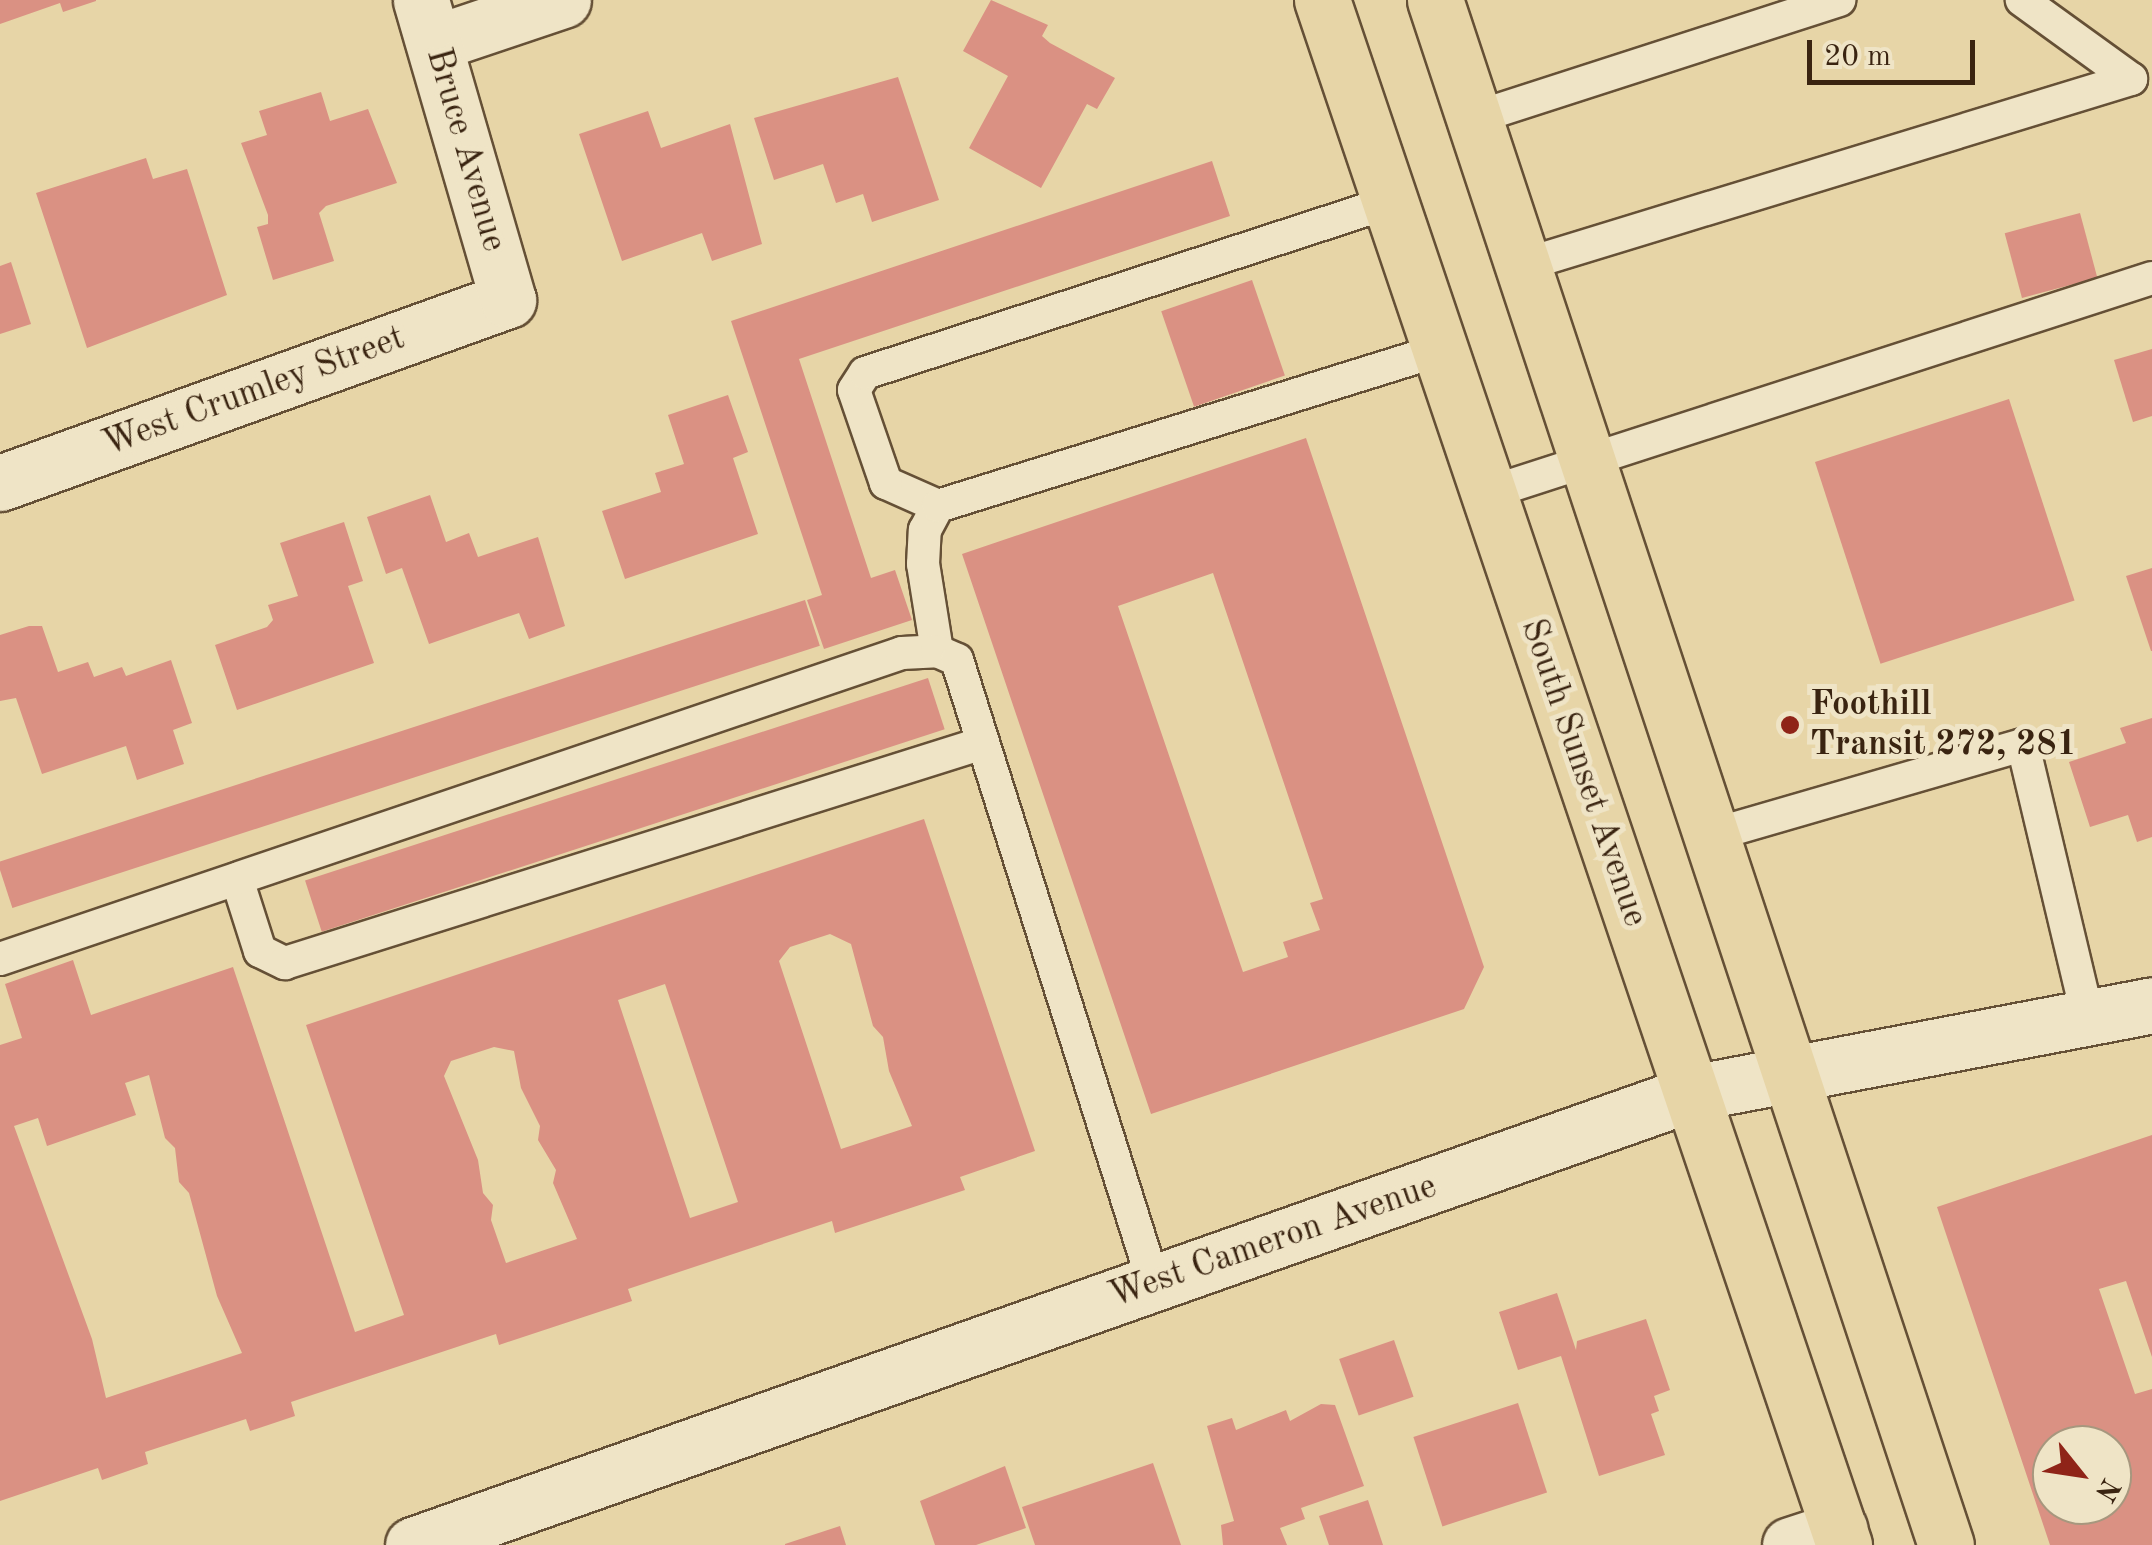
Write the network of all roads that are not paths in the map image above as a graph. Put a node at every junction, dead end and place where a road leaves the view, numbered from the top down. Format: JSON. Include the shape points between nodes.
{"nodes":[{"id":1,"x":563,"y":0,"type":"edge"},
{"id":2,"x":1322,"y":0,"type":"edge"},
{"id":3,"x":1435,"y":0,"type":"edge"},
{"id":4,"x":1839,"y":0,"type":"edge"},
{"id":5,"x":2022,"y":0,"type":"edge"},
{"id":6,"x":428,"y":21,"type":"edge"},
{"id":7,"x":2142,"y":77,"type":"edge"},
{"id":8,"x":1474,"y":118,"type":"junction"},
{"id":9,"x":1390,"y":202,"type":"junction"},
{"id":10,"x":1523,"y":265,"type":"junction"},
{"id":11,"x":2152,"y":278,"type":"edge"},
{"id":12,"x":508,"y":300,"type":"joint"},
{"id":13,"x":1440,"y":350,"type":"junction"},
{"id":14,"x":1588,"y":461,"type":"junction"},
{"id":15,"x":0,"y":484,"type":"edge"},
{"id":16,"x":1488,"y":492,"type":"junction"},
{"id":17,"x":938,"y":506,"type":"junction"},
{"id":18,"x":937,"y":651,"type":"junction"},
{"id":19,"x":982,"y":743,"type":"junction"},
{"id":20,"x":1710,"y":836,"type":"junction"},
{"id":21,"x":237,"y":879,"type":"junction"},
{"id":22,"x":0,"y":959,"type":"edge"},
{"id":23,"x":2152,"y":1005,"type":"edge"},
{"id":24,"x":2088,"y":1017,"type":"junction"},
{"id":25,"x":1788,"y":1075,"type":"junction"},
{"id":26,"x":1692,"y":1094,"type":"junction"},
{"id":27,"x":1154,"y":1284,"type":"junction"},
{"id":28,"x":1824,"y":1540,"type":"edge"},
{"id":29,"x":413,"y":1545,"type":"edge"},
{"id":30,"x":1946,"y":1545,"type":"edge"}],
"edges":[{"from":1,"to":6,"type":"street"},
{"from":2,"to":9,"type":"main road","name":"South Sunset Avenue"},
{"from":3,"to":8,"type":"main road"},
{"from":4,"to":8,"type":"lane"},
{"from":5,"to":7,"type":"lane"},
{"from":6,"to":12,"type":"street","name":"Bruce Avenue"},
{"from":7,"to":10,"type":"lane"},
{"from":8,"to":10,"type":"main road"},
{"from":9,"to":13,"type":"main road","name":"South Sunset Avenue"},
{"from":9,"to":17,"type":"lane","via":[[875,366],[854,390],[886,484]]},
{"from":10,"to":14,"type":"main road"},
{"from":11,"to":14,"type":"lane"},
{"from":12,"to":15,"type":"street","name":"West Crumley Street"},
{"from":13,"to":16,"type":"main road","name":"South Sunset Avenue"},
{"from":13,"to":17,"type":"lane"},
{"from":14,"to":16,"type":"lane"},
{"from":14,"to":20,"type":"main road"},
{"from":16,"to":26,"type":"main road","name":"South Sunset Avenue"},
{"from":17,"to":18,"type":"lane","via":[[924,530],[923,564]]},
{"from":18,"to":19,"type":"lane","via":[[957,660]]},
{"from":18,"to":21,"type":"lane","via":[[902,653]]},
{"from":19,"to":21,"type":"lane","via":[[285,964],[260,951]]},
{"from":19,"to":27,"type":"lane"},
{"from":20,"to":24,"type":"lane","via":[[2022,744]]},
{"from":20,"to":25,"type":"main road"},
{"from":21,"to":22,"type":"lane"},
{"from":23,"to":24,"type":"street","name":"West Cameron Avenue"},
{"from":24,"to":25,"type":"street","name":"West Cameron Avenue"},
{"from":25,"to":26,"type":"street","name":"West Cameron Avenue"},
{"from":25,"to":30,"type":"main road"},
{"from":26,"to":27,"type":"street","name":"West Cameron Avenue"},
{"from":26,"to":28,"type":"main road","name":"South Sunset Avenue"},
{"from":27,"to":29,"type":"street","name":"West Cameron Avenue"}]}
